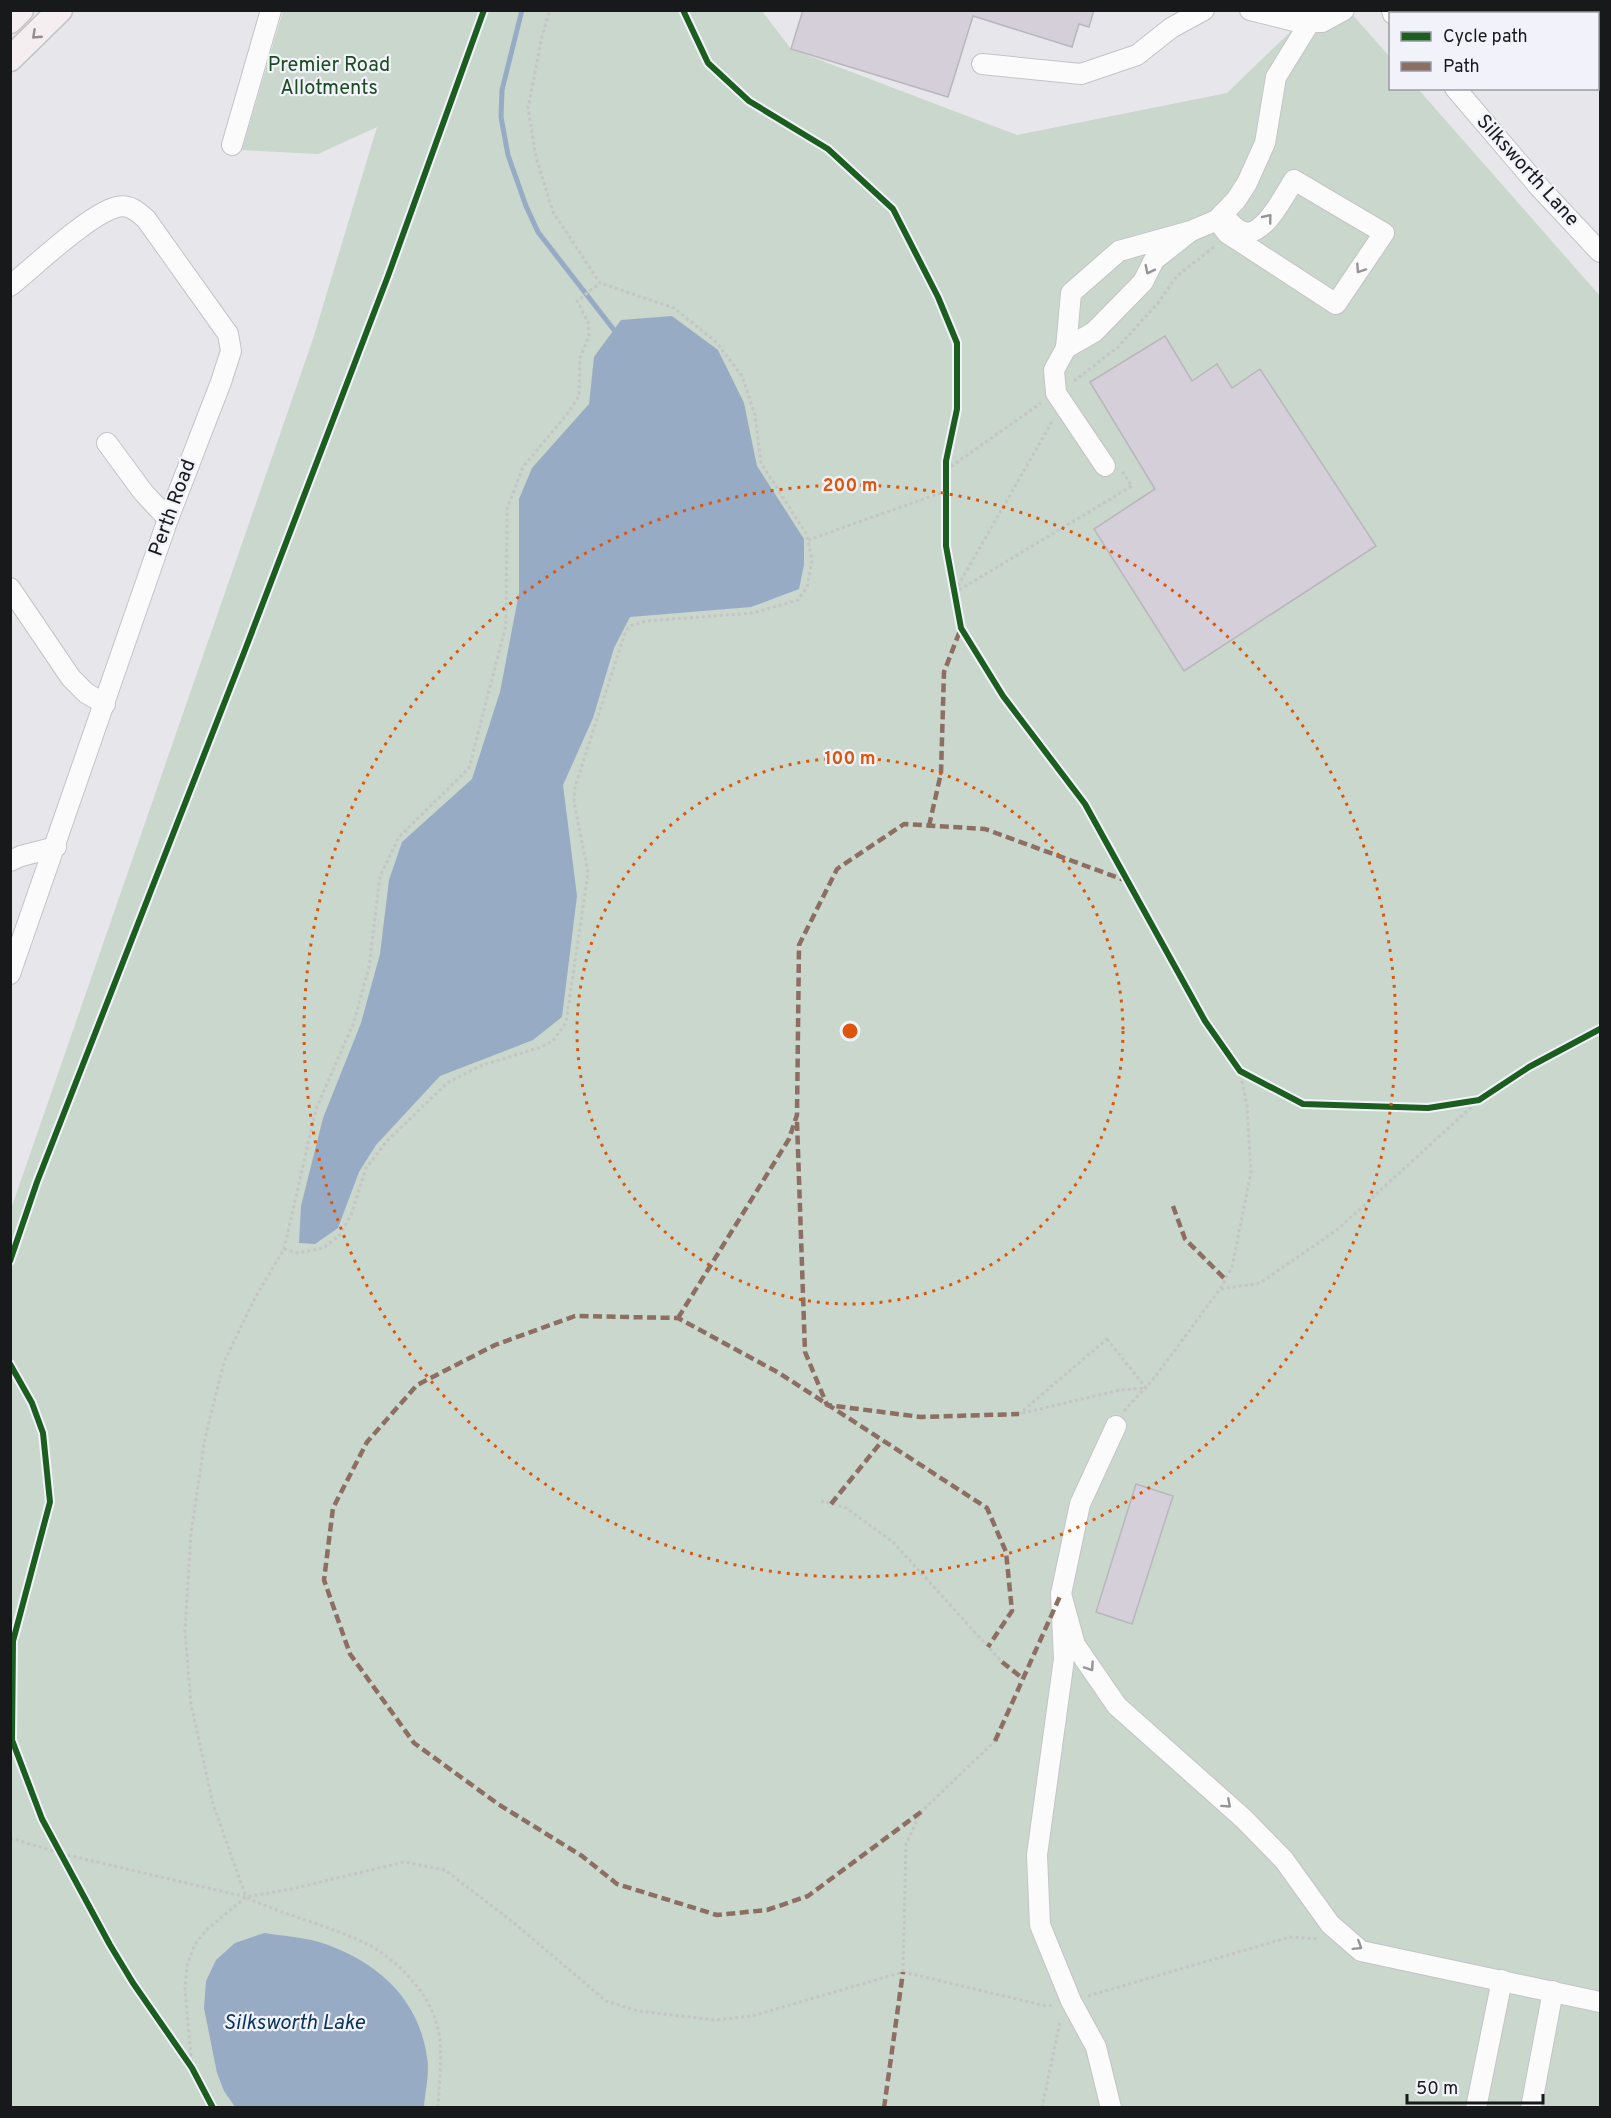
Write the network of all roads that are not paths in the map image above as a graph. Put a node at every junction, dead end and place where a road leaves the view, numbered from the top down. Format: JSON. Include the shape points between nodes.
{"nodes":[{"id":1,"x":21,"y":10,"type":"edge"},
{"id":2,"x":60,"y":10,"type":"edge"},
{"id":3,"x":271,"y":10,"type":"edge"},
{"id":4,"x":1204,"y":10,"type":"edge"},
{"id":5,"x":1250,"y":10,"type":"edge"},
{"id":6,"x":1344,"y":10,"type":"edge"},
{"id":7,"x":10,"y":21,"type":"edge"},
{"id":8,"x":1310,"y":22,"type":"junction"},
{"id":9,"x":10,"y":59,"type":"edge"},
{"id":10,"x":982,"y":64,"type":"dead end"},
{"id":11,"x":1457,"y":90,"type":"edge"},
{"id":12,"x":232,"y":145,"type":"dead end"},
{"id":13,"x":1222,"y":222,"type":"junction"},
{"id":14,"x":1191,"y":231,"type":"junction"},
{"id":15,"x":1600,"y":252,"type":"edge"},
{"id":16,"x":10,"y":286,"type":"edge"},
{"id":17,"x":1066,"y":348,"type":"junction"},
{"id":18,"x":107,"y":443,"type":"dead end"},
{"id":19,"x":1105,"y":466,"type":"road end"},
{"id":20,"x":168,"y":519,"type":"junction"},
{"id":21,"x":10,"y":588,"type":"edge"},
{"id":22,"x":105,"y":704,"type":"junction"},
{"id":23,"x":56,"y":847,"type":"junction"},
{"id":24,"x":10,"y":861,"type":"edge"},
{"id":25,"x":10,"y":974,"type":"edge"},
{"id":26,"x":1116,"y":1426,"type":"road end"},
{"id":27,"x":1060,"y":1594,"type":"junction"},
{"id":28,"x":1495,"y":1979,"type":"junction"},
{"id":29,"x":1553,"y":1991,"type":"junction"},
{"id":30,"x":1600,"y":2001,"type":"edge"},
{"id":31,"x":1111,"y":2108,"type":"edge"},
{"id":32,"x":1476,"y":2108,"type":"edge"},
{"id":33,"x":1531,"y":2108,"type":"edge"}],
"edges":[{"from":1,"to":7,"type":"main road"},
{"from":2,"to":9,"type":"main road","one_way":true},
{"from":3,"to":12,"type":"street"},
{"from":4,"to":10,"type":"street","via":[[1171,28],[1137,55],[1081,74]]},
{"from":5,"to":8,"type":"street"},
{"from":6,"to":8,"type":"street","via":[[1322,22]]},
{"from":8,"to":13,"type":"street","via":[[1276,77],[1265,143],[1247,183]]},
{"from":11,"to":15,"type":"street","name":"Silksworth Lane","via":[[1540,189]]},
{"from":13,"to":13,"type":"street","one_way":true,"via":[[1251,232],[1267,222],[1294,180],[1384,233],[1336,304]]},
{"from":13,"to":14,"type":"street"},
{"from":14,"to":17,"type":"street","one_way":true,"via":[[1154,260],[1143,282],[1094,332]]},
{"from":14,"to":17,"type":"street","via":[[1119,251],[1071,293]]},
{"from":16,"to":20,"type":"street","name":"Perth Road","via":[[95,217],[118,206],[134,208],[146,219],[228,334],[231,351],[221,382]]},
{"from":17,"to":19,"type":"street","via":[[1054,370],[1059,398]]},
{"from":18,"to":20,"type":"street"},
{"from":20,"to":22,"type":"street","name":"Perth Road"},
{"from":21,"to":22,"type":"street","via":[[71,678]]},
{"from":22,"to":23,"type":"street","name":"Perth Road"},
{"from":23,"to":24,"type":"street"},
{"from":23,"to":25,"type":"street","name":"Perth Road"},
{"from":26,"to":27,"type":"street","via":[[1080,1504]]},
{"from":27,"to":28,"type":"street","one_way":true,"via":[[1075,1645],[1117,1706],[1244,1819],[1284,1860],[1330,1924],[1361,1951]]},
{"from":27,"to":31,"type":"street","via":[[1064,1659],[1037,1856],[1041,1925],[1065,2002],[1096,2048]]},
{"from":28,"to":29,"type":"street"},
{"from":28,"to":32,"type":"street"},
{"from":29,"to":30,"type":"street"},
{"from":29,"to":33,"type":"street"}]}
